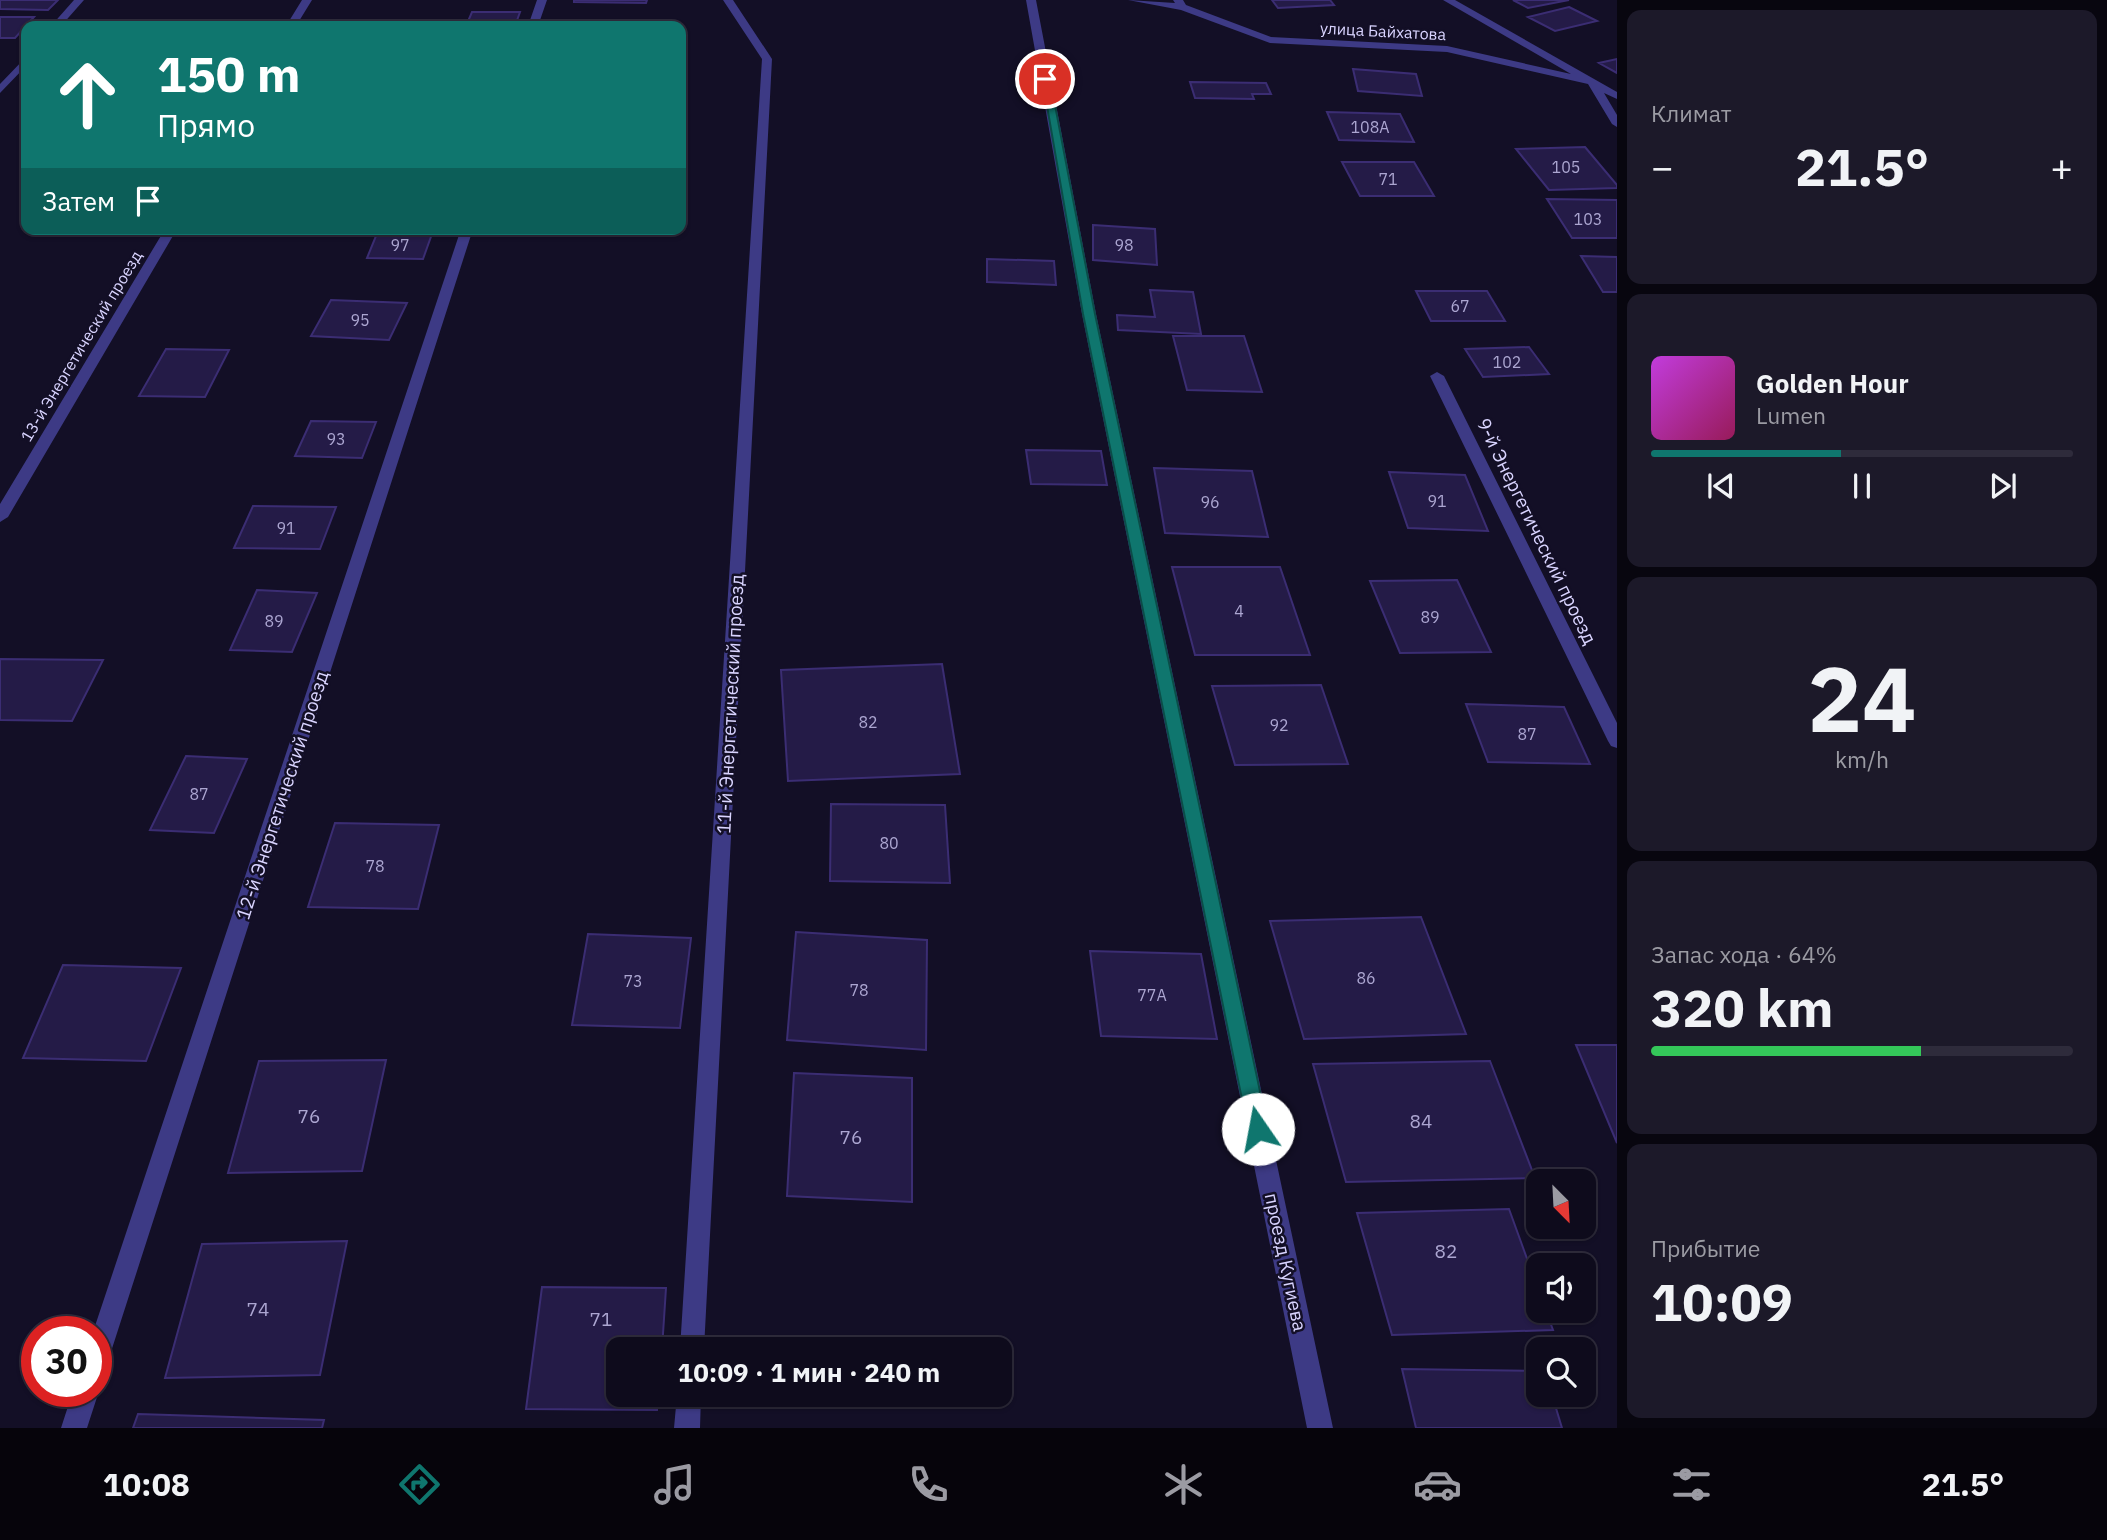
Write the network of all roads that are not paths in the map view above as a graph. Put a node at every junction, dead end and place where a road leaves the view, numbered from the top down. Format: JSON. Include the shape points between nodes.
{"nodes":[{"id":1,"x":79,"y":0,"type":"edge"},
{"id":2,"x":307,"y":0,"type":"edge"},
{"id":3,"x":542,"y":0,"type":"edge"},
{"id":4,"x":728,"y":0,"type":"edge"},
{"id":5,"x":1031,"y":0,"type":"edge"},
{"id":6,"x":1133,"y":0,"type":"edge"},
{"id":7,"x":1448,"y":0,"type":"edge"},
{"id":8,"x":1180,"y":4,"type":"edge"},
{"id":9,"x":60,"y":21,"type":"edge"},
{"id":10,"x":294,"y":21,"type":"edge"},
{"id":11,"x":536,"y":21,"type":"edge"},
{"id":12,"x":21,"y":66,"type":"edge"},
{"id":13,"x":1592,"y":82,"type":"junction"},
{"id":14,"x":0,"y":90,"type":"edge"},
{"id":15,"x":1617,"y":96,"type":"edge"},
{"id":16,"x":1617,"y":124,"type":"edge"},
{"id":17,"x":167,"y":235,"type":"edge"},
{"id":18,"x":465,"y":235,"type":"edge"},
{"id":19,"x":1437,"y":376,"type":"dead end"},
{"id":20,"x":0,"y":517,"type":"edge"},
{"id":21,"x":1617,"y":741,"type":"edge"},
{"id":22,"x":111,"y":1316,"type":"edge"},
{"id":23,"x":693,"y":1337,"type":"edge"},
{"id":24,"x":81,"y":1407,"type":"edge"},
{"id":25,"x":688,"y":1407,"type":"edge"},
{"id":26,"x":74,"y":1428,"type":"edge"},
{"id":27,"x":687,"y":1428,"type":"edge"},
{"id":28,"x":1320,"y":1428,"type":"edge"}],
"edges":[{"from":1,"to":9,"type":"street"},
{"from":2,"to":10,"type":"street"},
{"from":3,"to":11,"type":"street"},
{"from":4,"to":23,"type":"street","name":"11-й Энергетический проезд","via":[[767,59]]},
{"from":5,"to":28,"type":"street","name":"проезд Кугиева","via":[[1089,314]]},
{"from":6,"to":8,"type":"street","name":"улица Байхатова"},
{"from":7,"to":13,"type":"street"},
{"from":8,"to":13,"type":"street","name":"улица Байхатова","via":[[1269,40],[1447,49]]},
{"from":12,"to":14,"type":"street"},
{"from":13,"to":15,"type":"street"},
{"from":13,"to":16,"type":"street"},
{"from":17,"to":20,"type":"street","name":"13-й Энергетический проезд"},
{"from":18,"to":22,"type":"street","name":"12-й Энергетический проезд"},
{"from":19,"to":21,"type":"street","name":"9-й Энергетический проезд"},
{"from":24,"to":26,"type":"street"},
{"from":25,"to":27,"type":"street"}]}
